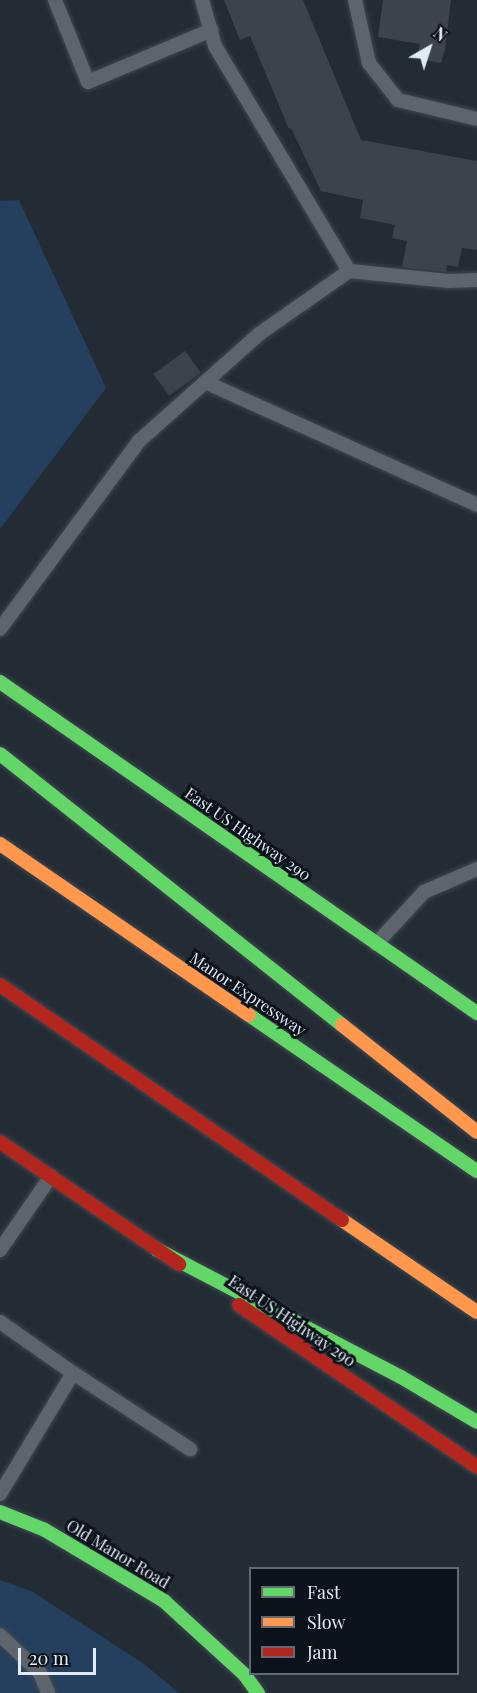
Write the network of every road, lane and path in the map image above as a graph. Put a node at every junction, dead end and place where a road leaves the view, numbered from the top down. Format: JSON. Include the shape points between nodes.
{"nodes":[{"id":1,"x":55,"y":0,"type":"edge"},
{"id":2,"x":202,"y":0,"type":"edge"},
{"id":3,"x":355,"y":0,"type":"edge"},
{"id":4,"x":213,"y":30,"type":"junction"},
{"id":5,"x":477,"y":119,"type":"edge"},
{"id":6,"x":349,"y":271,"type":"junction"},
{"id":7,"x":477,"y":280,"type":"edge"},
{"id":8,"x":205,"y":382,"type":"junction"},
{"id":9,"x":477,"y":505,"type":"edge"},
{"id":10,"x":0,"y":629,"type":"edge"},
{"id":11,"x":0,"y":682,"type":"edge"},
{"id":12,"x":0,"y":754,"type":"edge"},
{"id":13,"x":0,"y":844,"type":"edge"},
{"id":14,"x":477,"y":869,"type":"edge"},
{"id":15,"x":376,"y":944,"type":"junction"},
{"id":16,"x":0,"y":985,"type":"edge"},
{"id":17,"x":477,"y":1013,"type":"edge"},
{"id":18,"x":477,"y":1132,"type":"edge"},
{"id":19,"x":0,"y":1142,"type":"edge"},
{"id":20,"x":477,"y":1172,"type":"edge"},
{"id":21,"x":51,"y":1176,"type":"junction"},
{"id":22,"x":156,"y":1249,"type":"junction"},
{"id":23,"x":0,"y":1250,"type":"edge"},
{"id":24,"x":477,"y":1312,"type":"edge"},
{"id":25,"x":0,"y":1322,"type":"edge"},
{"id":26,"x":73,"y":1373,"type":"junction"},
{"id":27,"x":477,"y":1422,"type":"edge"},
{"id":28,"x":190,"y":1449,"type":"dead end"},
{"id":29,"x":477,"y":1467,"type":"edge"},
{"id":30,"x":0,"y":1494,"type":"edge"},
{"id":31,"x":0,"y":1512,"type":"edge"},
{"id":32,"x":0,"y":1635,"type":"edge"},
{"id":33,"x":48,"y":1693,"type":"edge"},
{"id":34,"x":258,"y":1693,"type":"edge"}],
"edges":[{"from":1,"to":4,"type":"lane","via":[[88,82]]},
{"from":2,"to":4,"type":"lane"},
{"from":3,"to":5,"type":"lane","via":[[369,63],[398,100]]},
{"from":4,"to":6,"type":"lane","via":[[215,46]]},
{"from":6,"to":7,"type":"lane"},
{"from":6,"to":8,"type":"lane","via":[[259,334]]},
{"from":8,"to":9,"type":"lane"},
{"from":8,"to":10,"type":"lane","via":[[139,441]]},
{"from":11,"to":15,"type":"main road","name":"East US Highway 290"},
{"from":12,"to":18,"type":"main road"},
{"from":13,"to":20,"type":"main road","name":"Manor Expressway"},
{"from":14,"to":15,"type":"lane","via":[[424,892]]},
{"from":15,"to":17,"type":"main road","name":"East US Highway 290"},
{"from":16,"to":24,"type":"main road"},
{"from":19,"to":21,"type":"main road","name":"East US Highway 290"},
{"from":21,"to":22,"type":"main road","name":"East US Highway 290"},
{"from":21,"to":23,"type":"lane"},
{"from":22,"to":27,"type":"main road","via":[[401,1377]]},
{"from":22,"to":29,"type":"main road","name":"East US Highway 290"},
{"from":25,"to":26,"type":"lane"},
{"from":26,"to":28,"type":"lane"},
{"from":26,"to":30,"type":"lane"},
{"from":31,"to":34,"type":"main road","name":"Old Manor Road","via":[[45,1530],[164,1600],[244,1674]]},
{"from":32,"to":33,"type":"lane","via":[[40,1673]]}]}
